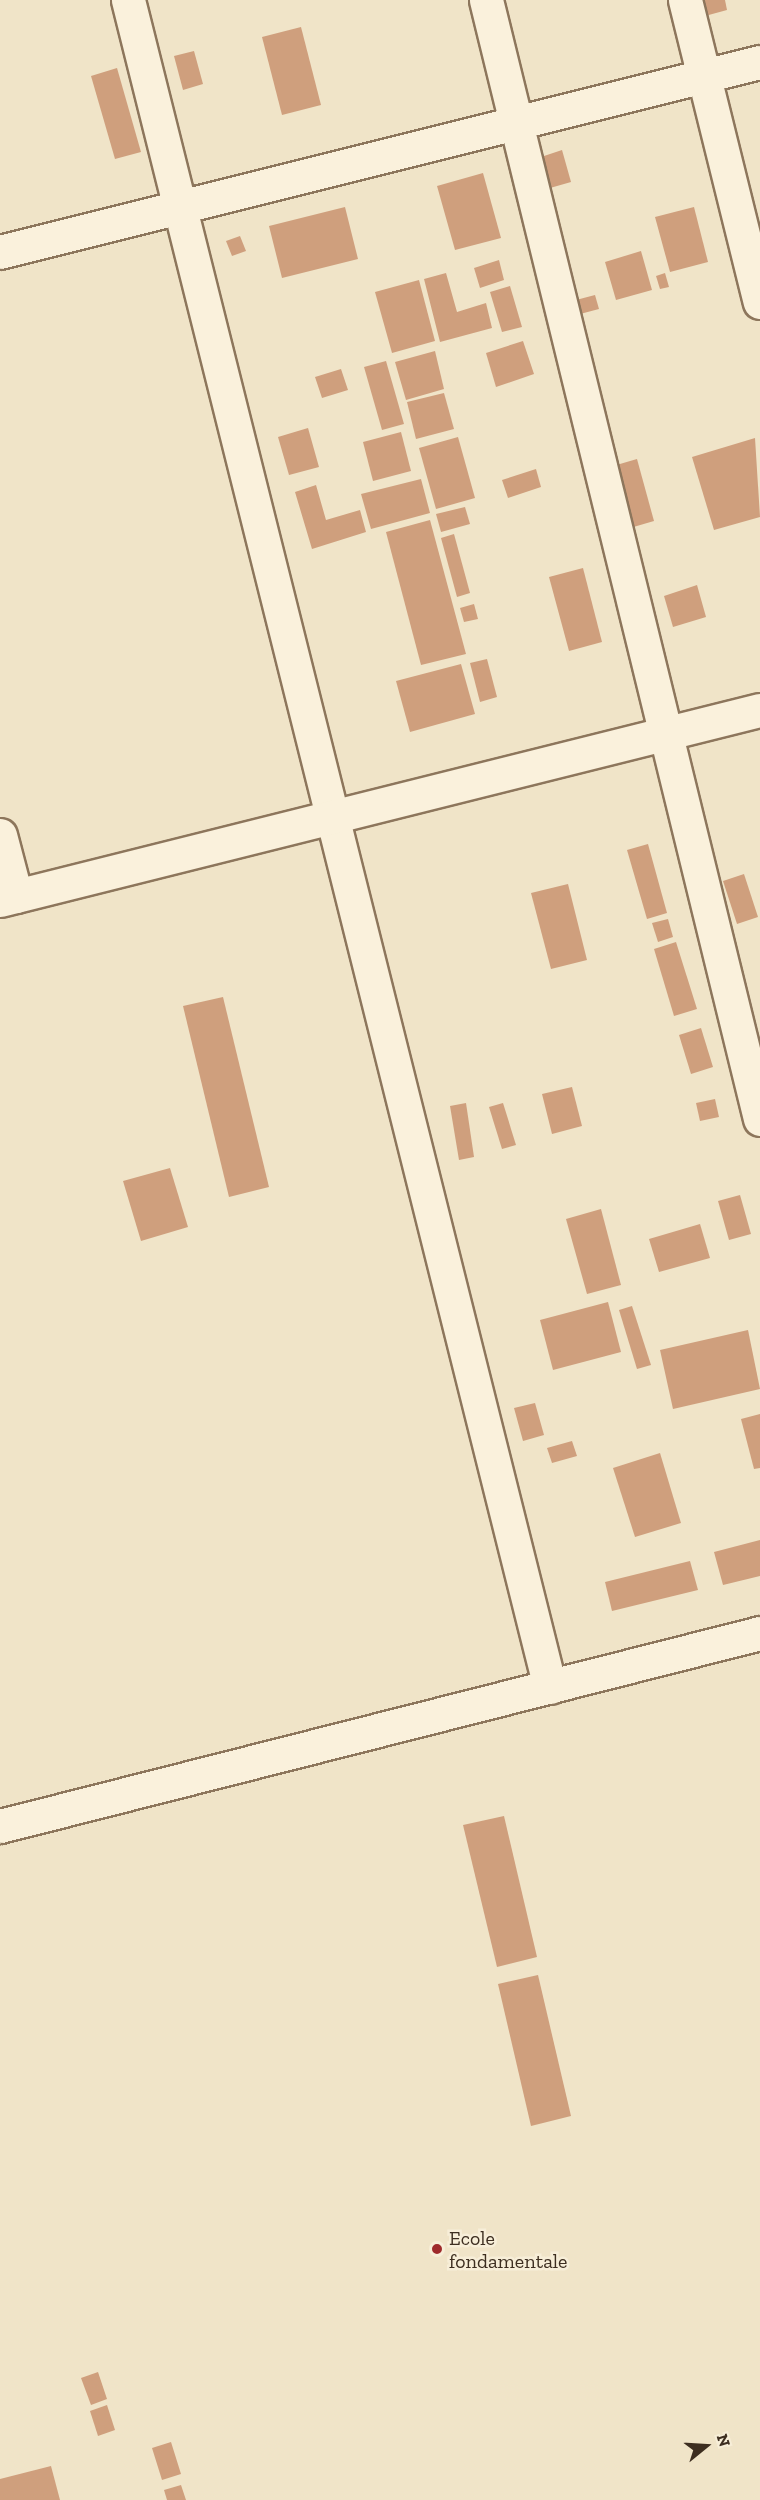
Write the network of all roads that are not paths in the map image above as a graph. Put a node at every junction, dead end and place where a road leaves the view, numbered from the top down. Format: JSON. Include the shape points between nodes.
{"nodes":[{"id":1,"x":128,"y":0,"type":"edge"},
{"id":2,"x":486,"y":0,"type":"edge"},
{"id":3,"x":685,"y":0,"type":"edge"},
{"id":4,"x":760,"y":63,"type":"edge"},
{"id":5,"x":704,"y":76,"type":"junction"},
{"id":6,"x":517,"y":123,"type":"junction"},
{"id":7,"x":179,"y":207,"type":"junction"},
{"id":8,"x":0,"y":252,"type":"edge"},
{"id":9,"x":760,"y":302,"type":"edge"},
{"id":10,"x":760,"y":710,"type":"edge"},
{"id":11,"x":668,"y":733,"type":"junction"},
{"id":12,"x":332,"y":817,"type":"junction"},
{"id":13,"x":0,"y":835,"type":"edge"},
{"id":14,"x":8,"y":898,"type":"edge"},
{"id":15,"x":760,"y":1119,"type":"edge"},
{"id":16,"x":760,"y":1633,"type":"edge"},
{"id":17,"x":550,"y":1687,"type":"junction"},
{"id":18,"x":0,"y":1826,"type":"edge"}],
"edges":[{"from":1,"to":7,"type":"street"},
{"from":2,"to":6,"type":"street"},
{"from":3,"to":5,"type":"street"},
{"from":4,"to":5,"type":"street"},
{"from":5,"to":6,"type":"street"},
{"from":5,"to":9,"type":"street"},
{"from":6,"to":7,"type":"street"},
{"from":6,"to":11,"type":"street"},
{"from":7,"to":8,"type":"street"},
{"from":7,"to":12,"type":"street"},
{"from":10,"to":11,"type":"street"},
{"from":11,"to":12,"type":"street"},
{"from":11,"to":15,"type":"street"},
{"from":12,"to":14,"type":"street"},
{"from":12,"to":17,"type":"street"},
{"from":13,"to":14,"type":"street"},
{"from":16,"to":17,"type":"street"},
{"from":17,"to":18,"type":"street"}]}
